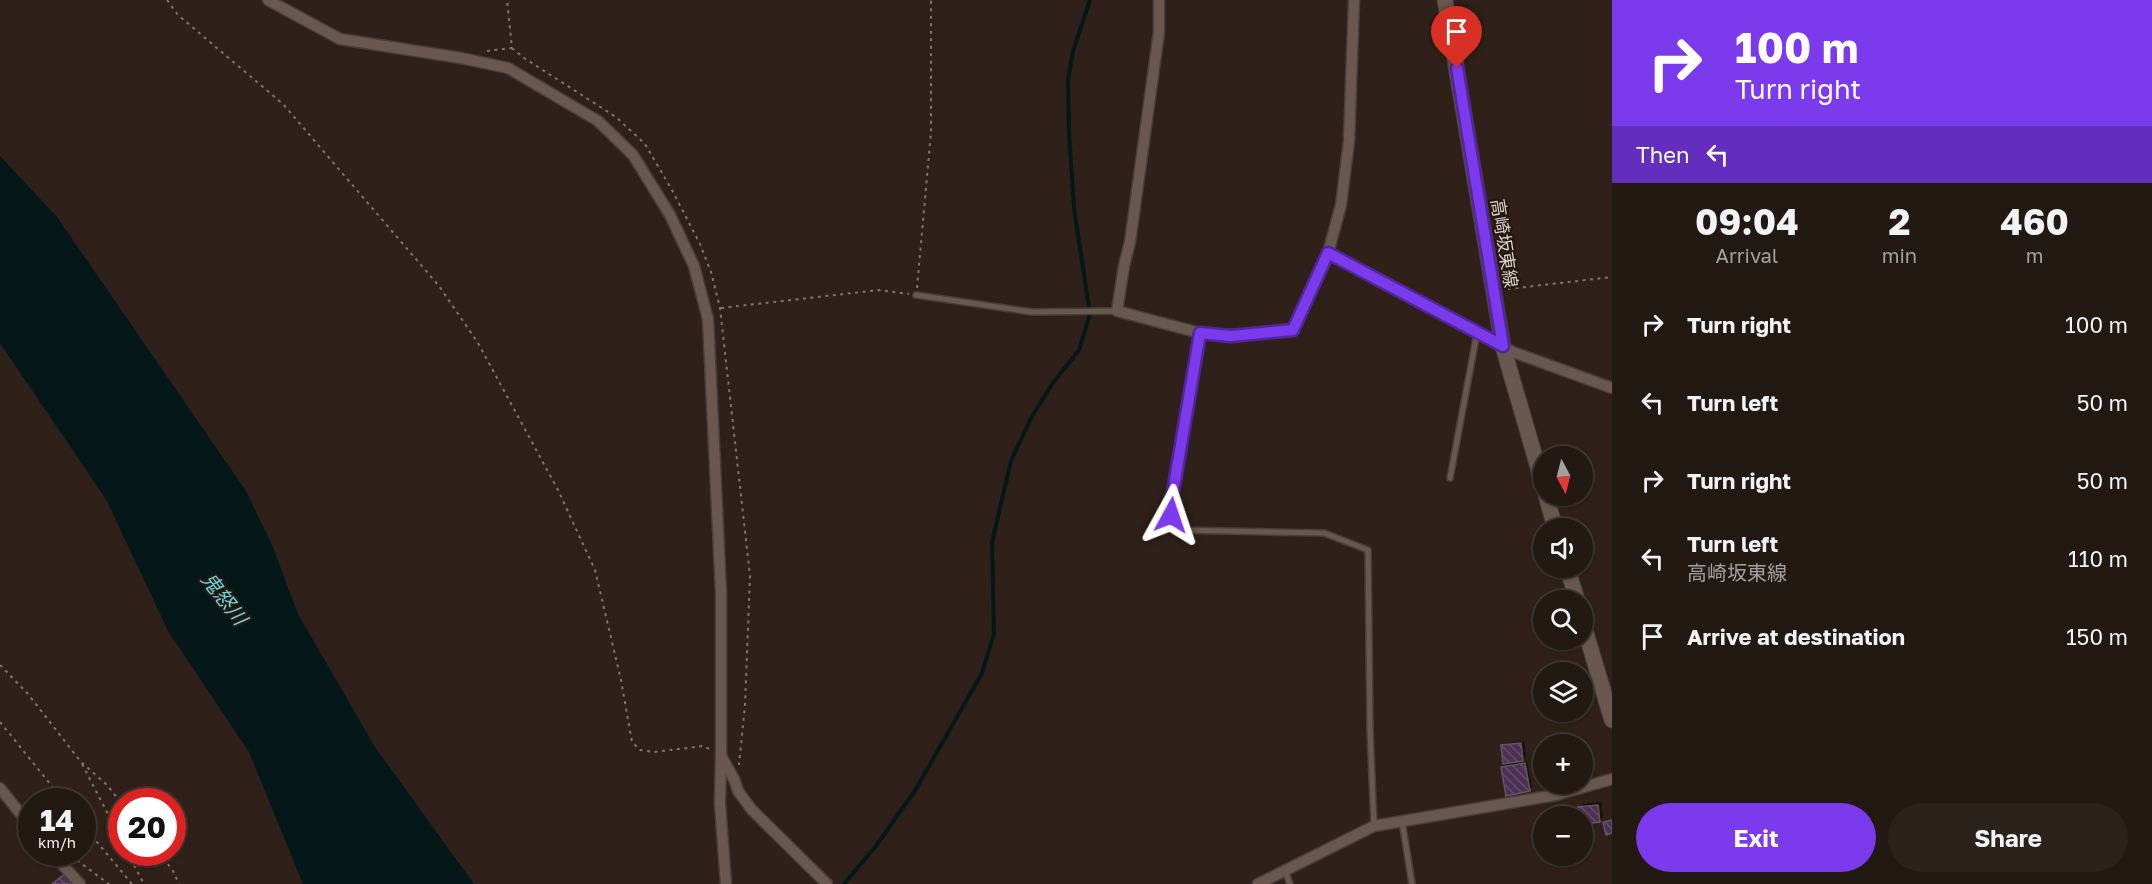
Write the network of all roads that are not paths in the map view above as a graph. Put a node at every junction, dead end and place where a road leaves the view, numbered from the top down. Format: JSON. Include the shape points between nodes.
{"nodes":[{"id":1,"x":268,"y":0,"type":"edge"},
{"id":2,"x":1159,"y":0,"type":"edge"},
{"id":3,"x":1354,"y":0,"type":"edge"},
{"id":4,"x":1445,"y":0,"type":"edge"},
{"id":5,"x":1328,"y":253,"type":"junction"},
{"id":6,"x":916,"y":295,"type":"road end"},
{"id":7,"x":1117,"y":311,"type":"junction"},
{"id":8,"x":1477,"y":332,"type":"junction"},
{"id":9,"x":1200,"y":333,"type":"junction"},
{"id":10,"x":1503,"y":346,"type":"junction"},
{"id":11,"x":1612,"y":388,"type":"edge"},
{"id":12,"x":1533,"y":450,"type":"edge"},
{"id":13,"x":1450,"y":478,"type":"dead end"},
{"id":14,"x":1591,"y":650,"type":"edge"},
{"id":15,"x":1612,"y":720,"type":"edge"},
{"id":16,"x":716,"y":753,"type":"junction"},
{"id":17,"x":1612,"y":779,"type":"edge"},
{"id":18,"x":0,"y":788,"type":"edge"},
{"id":19,"x":18,"y":810,"type":"edge"},
{"id":20,"x":1402,"y":821,"type":"junction"},
{"id":21,"x":1374,"y":826,"type":"junction"},
{"id":22,"x":64,"y":866,"type":"edge"},
{"id":23,"x":1286,"y":871,"type":"junction"},
{"id":24,"x":80,"y":884,"type":"edge"},
{"id":25,"x":726,"y":884,"type":"edge"},
{"id":26,"x":827,"y":884,"type":"edge"},
{"id":27,"x":1258,"y":884,"type":"edge"},
{"id":28,"x":1290,"y":884,"type":"edge"},
{"id":29,"x":1412,"y":884,"type":"edge"}],
"edges":[{"from":1,"to":16,"type":"street","via":[[340,39],[508,68],[598,121],[633,155],[670,215],[694,266],[708,320],[721,592]]},
{"from":2,"to":7,"type":"street","via":[[1159,32]]},
{"from":3,"to":5,"type":"street","via":[[1349,141],[1341,205]]},
{"from":4,"to":10,"type":"main road","name":"高崎坂東線"},
{"from":5,"to":8,"type":"street"},
{"from":5,"to":9,"type":"street","via":[[1293,330],[1231,336]]},
{"from":6,"to":7,"type":"lane","via":[[1032,312]]},
{"from":7,"to":9,"type":"street"},
{"from":8,"to":10,"type":"street"},
{"from":8,"to":13,"type":"lane"},
{"from":9,"to":21,"type":"lane","via":[[1171,515],[1177,530],[1324,533],[1368,550]]},
{"from":10,"to":11,"type":"street"},
{"from":10,"to":12,"type":"main road","name":"高崎坂東線"},
{"from":14,"to":15,"type":"main road"},
{"from":16,"to":25,"type":"street"},
{"from":16,"to":26,"type":"street","via":[[752,810]]},
{"from":17,"to":20,"type":"street","via":[[1556,795]]},
{"from":18,"to":19,"type":"street"},
{"from":20,"to":21,"type":"street"},
{"from":20,"to":29,"type":"lane"},
{"from":21,"to":23,"type":"street"},
{"from":22,"to":24,"type":"street"},
{"from":23,"to":27,"type":"street"},
{"from":23,"to":28,"type":"lane"}]}
